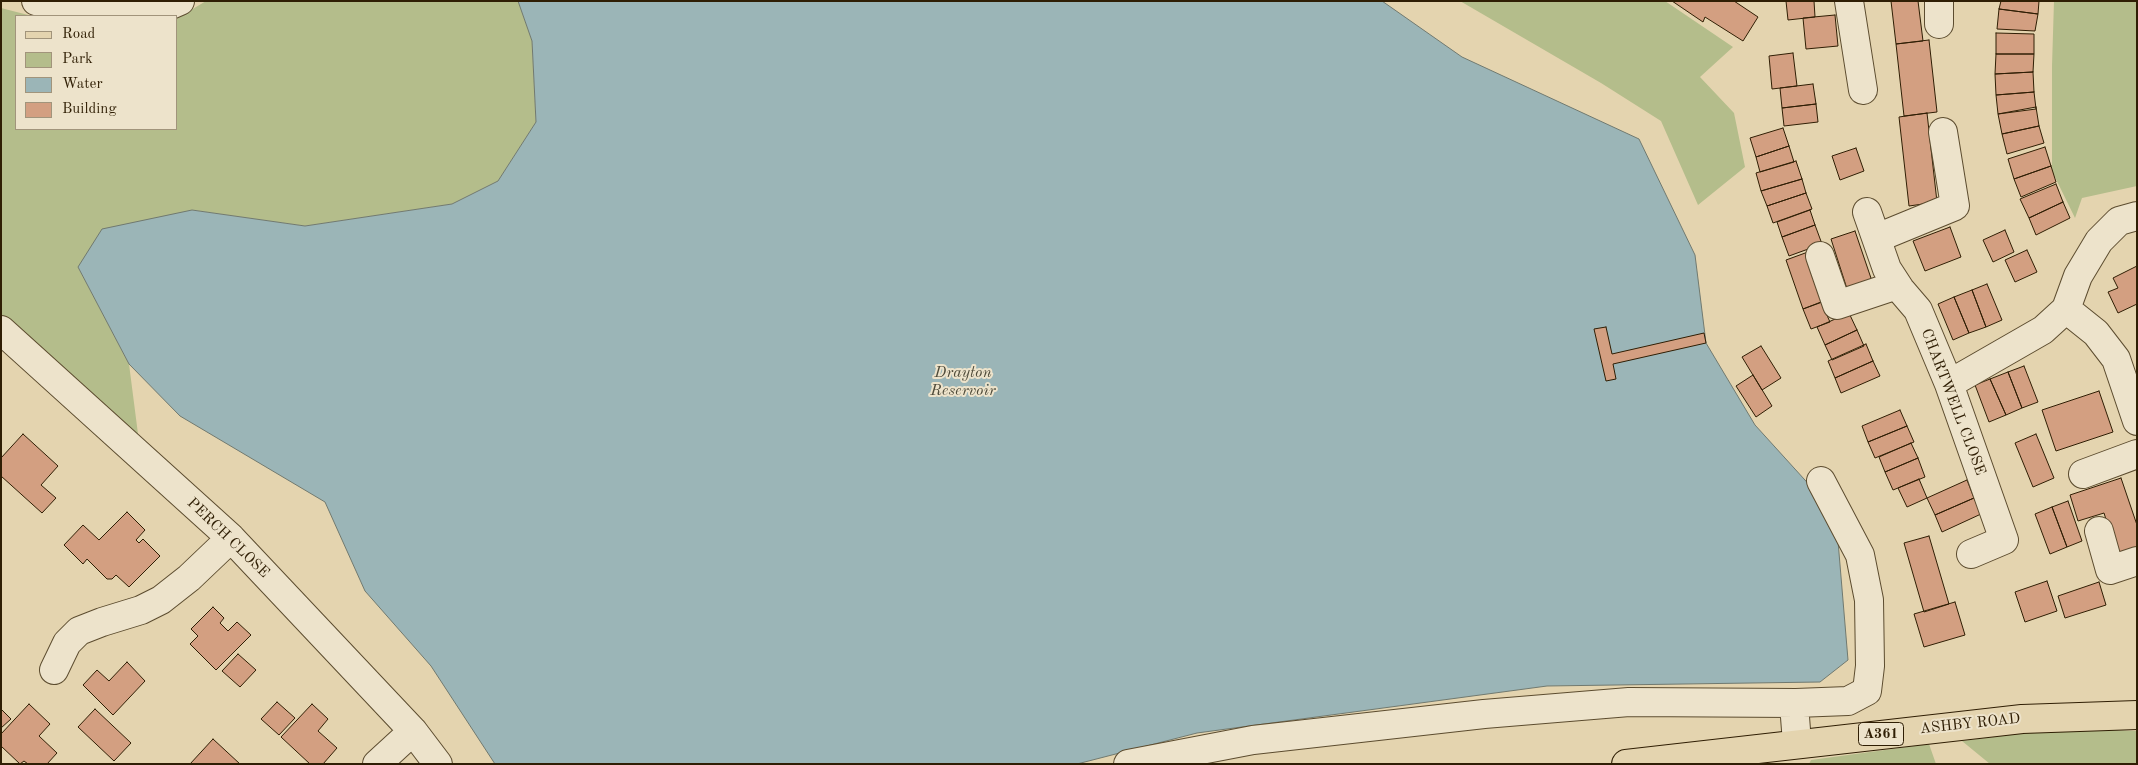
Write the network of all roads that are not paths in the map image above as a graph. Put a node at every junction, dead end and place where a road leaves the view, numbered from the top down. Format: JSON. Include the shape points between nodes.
{"nodes":[{"id":1,"x":36,"y":1,"type":"edge"},
{"id":2,"x":180,"y":1,"type":"edge"},
{"id":3,"x":1849,"y":1,"type":"edge"},
{"id":4,"x":92,"y":15,"type":"edge"},
{"id":5,"x":134,"y":15,"type":"edge"},
{"id":6,"x":1863,"y":90,"type":"dead end"},
{"id":7,"x":1944,"y":132,"type":"dead end"},
{"id":8,"x":1867,"y":212,"type":"dead end"},
{"id":9,"x":2137,"y":216,"type":"edge"},
{"id":10,"x":1877,"y":238,"type":"junction"},
{"id":11,"x":1820,"y":256,"type":"dead end"},
{"id":12,"x":1897,"y":285,"type":"junction"},
{"id":13,"x":2066,"y":309,"type":"junction"},
{"id":14,"x":1,"y":330,"type":"edge"},
{"id":15,"x":1948,"y":384,"type":"junction"},
{"id":16,"x":2137,"y":421,"type":"edge"},
{"id":17,"x":2137,"y":454,"type":"edge"},
{"id":18,"x":2083,"y":474,"type":"dead end"},
{"id":19,"x":1821,"y":482,"type":"dead end"},
{"id":20,"x":2099,"y":531,"type":"dead end"},
{"id":21,"x":231,"y":538,"type":"junction"},
{"id":22,"x":1971,"y":554,"type":"dead end"},
{"id":23,"x":2137,"y":561,"type":"edge"},
{"id":24,"x":54,"y":670,"type":"dead end"},
{"id":25,"x":1796,"y":703,"type":"junction"},
{"id":26,"x":2137,"y":715,"type":"edge"},
{"id":27,"x":413,"y":731,"type":"junction"},
{"id":28,"x":1797,"y":743,"type":"junction"},
{"id":29,"x":377,"y":764,"type":"edge"},
{"id":30,"x":438,"y":764,"type":"edge"},
{"id":31,"x":1128,"y":764,"type":"edge"},
{"id":32,"x":1626,"y":764,"type":"edge"}],
"edges":[{"from":1,"to":4,"type":"street"},
{"from":2,"to":5,"type":"street","via":[[157,11]]},
{"from":3,"to":6,"type":"street"},
{"from":7,"to":10,"type":"street","via":[[1955,206]]},
{"from":8,"to":10,"type":"street","name":"CHARTWELL CLOSE"},
{"from":9,"to":13,"type":"street","via":[[2119,221],[2099,241],[2078,276]]},
{"from":10,"to":12,"type":"street","name":"CHARTWELL CLOSE","via":[[1887,269]]},
{"from":11,"to":12,"type":"street","via":[[1837,306]]},
{"from":12,"to":15,"type":"street","name":"CHARTWELL CLOSE","via":[[1918,310]]},
{"from":13,"to":15,"type":"street","via":[[2043,330]]},
{"from":13,"to":16,"type":"street","via":[[2096,333],[2116,359]]},
{"from":14,"to":21,"type":"street","name":"PERCH CLOSE"},
{"from":15,"to":22,"type":"street","name":"CHARTWELL CLOSE","via":[[2004,540]]},
{"from":17,"to":18,"type":"street"},
{"from":19,"to":25,"type":"street","via":[[1860,555],[1869,600],[1870,666],[1866,691],[1848,701]]},
{"from":20,"to":23,"type":"street","via":[[2110,570]]},
{"from":21,"to":24,"type":"street","via":[[161,600],[79,631],[67,643]]},
{"from":21,"to":27,"type":"street","name":"PERCH CLOSE"},
{"from":25,"to":28,"type":"street"},
{"from":25,"to":31,"type":"street","via":[[1629,702],[1484,714],[1253,740]]},
{"from":26,"to":28,"type":"main road","name":"ASHBY ROAD","number":"A361","via":[[2022,718]]},
{"from":27,"to":29,"type":"street"},
{"from":27,"to":30,"type":"street","name":"PERCH CLOSE"},
{"from":28,"to":32,"type":"main road","name":"ASHBY ROAD","number":"A361"}]}
